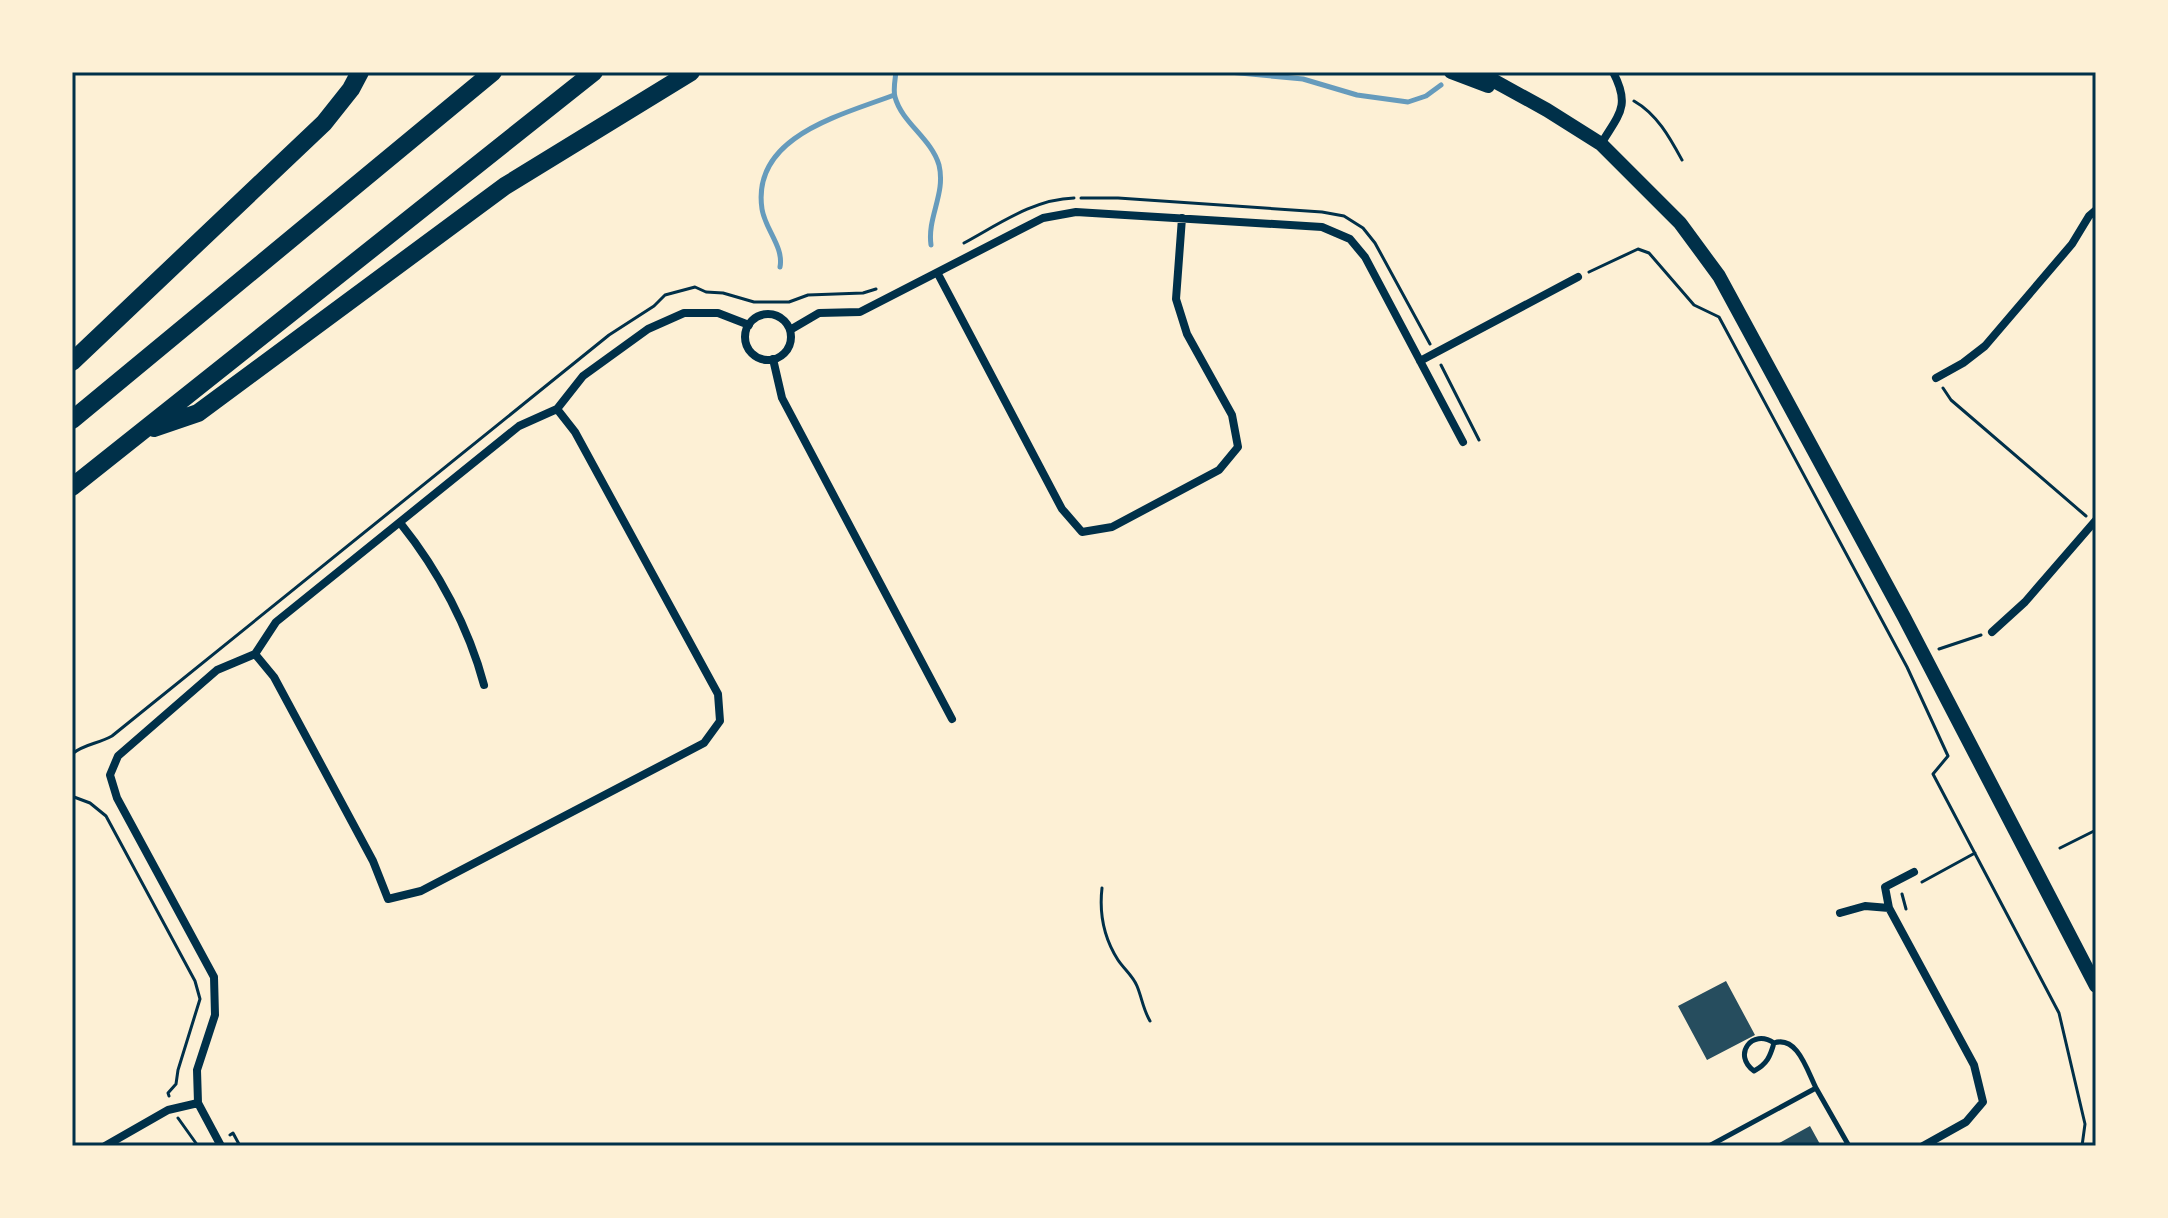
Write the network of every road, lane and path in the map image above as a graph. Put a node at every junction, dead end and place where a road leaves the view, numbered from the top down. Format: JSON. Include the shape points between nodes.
{"nodes":[{"id":1,"x":360,"y":72,"type":"edge"},
{"id":2,"x":493,"y":72,"type":"edge"},
{"id":3,"x":594,"y":72,"type":"edge"},
{"id":4,"x":691,"y":72,"type":"edge"},
{"id":5,"x":1451,"y":72,"type":"edge"},
{"id":6,"x":1478,"y":72,"type":"edge"},
{"id":7,"x":1613,"y":72,"type":"edge"},
{"id":8,"x":1623,"y":96,"type":"junction"},
{"id":9,"x":1547,"y":110,"type":"junction"},
{"id":10,"x":1601,"y":144,"type":"junction"},
{"id":11,"x":1682,"y":160,"type":"dead end"},
{"id":12,"x":2096,"y":210,"type":"edge"},
{"id":13,"x":1182,"y":218,"type":"junction"},
{"id":14,"x":938,"y":274,"type":"junction"},
{"id":15,"x":1578,"y":277,"type":"joint"},
{"id":16,"x":749,"y":325,"type":"junction"},
{"id":17,"x":790,"y":330,"type":"junction"},
{"id":18,"x":773,"y":359,"type":"junction"},
{"id":19,"x":1420,"y":361,"type":"junction"},
{"id":20,"x":72,"y":362,"type":"edge"},
{"id":21,"x":1936,"y":378,"type":"joint"},
{"id":22,"x":557,"y":409,"type":"junction"},
{"id":23,"x":72,"y":420,"type":"edge"},
{"id":24,"x":140,"y":433,"type":"junction"},
{"id":25,"x":1463,"y":442,"type":"dead end"},
{"id":26,"x":72,"y":487,"type":"edge"},
{"id":27,"x":2095,"y":521,"type":"edge"},
{"id":28,"x":401,"y":524,"type":"junction"},
{"id":29,"x":1992,"y":632,"type":"joint"},
{"id":30,"x":1939,"y":649,"type":"dead end"},
{"id":31,"x":255,"y":654,"type":"junction"},
{"id":32,"x":484,"y":685,"type":"dead end"},
{"id":33,"x":952,"y":719,"type":"dead end"},
{"id":34,"x":72,"y":794,"type":"edge"},
{"id":35,"x":2096,"y":830,"type":"edge"},
{"id":36,"x":2060,"y":848,"type":"dead end"},
{"id":37,"x":1975,"y":853,"type":"junction"},
{"id":38,"x":1914,"y":872,"type":"dead end"},
{"id":39,"x":1914,"y":887,"type":"dead end"},
{"id":40,"x":1102,"y":888,"type":"dead end"},
{"id":41,"x":1902,"y":894,"type":"dead end"},
{"id":42,"x":1840,"y":913,"type":"dead end"},
{"id":43,"x":1891,"y":913,"type":"junction"},
{"id":44,"x":2096,"y":986,"type":"edge"},
{"id":45,"x":1150,"y":1021,"type":"dead end"},
{"id":46,"x":1774,"y":1043,"type":"junction"},
{"id":47,"x":1816,"y":1088,"type":"junction"},
{"id":48,"x":198,"y":1103,"type":"junction"},
{"id":49,"x":174,"y":1109,"type":"junction"},
{"id":50,"x":105,"y":1146,"type":"edge"},
{"id":51,"x":198,"y":1146,"type":"edge"},
{"id":52,"x":221,"y":1146,"type":"edge"},
{"id":53,"x":1709,"y":1146,"type":"edge"},
{"id":54,"x":1849,"y":1146,"type":"edge"},
{"id":55,"x":1923,"y":1146,"type":"edge"},
{"id":56,"x":2082,"y":1146,"type":"edge"}],
"edges":[{"from":1,"to":20,"type":"highway","via":[[324,123]]},
{"from":2,"to":23,"type":"highway"},
{"from":3,"to":24,"type":"highway"},
{"from":4,"to":24,"type":"highway","via":[[505,186],[198,413]]},
{"from":5,"to":9,"type":"main road"},
{"from":6,"to":9,"type":"main road"},
{"from":7,"to":8,"type":"street"},
{"from":8,"to":10,"type":"street"},
{"from":8,"to":11,"type":"path","via":[[1641,105],[1666,131]]},
{"from":9,"to":10,"type":"main road"},
{"from":10,"to":44,"type":"main road","via":[[1680,223],[1719,276]]},
{"from":12,"to":21,"type":"street","via":[[1985,346]]},
{"from":13,"to":14,"type":"street","via":[[1076,212],[1043,218]]},
{"from":13,"to":14,"type":"street","via":[[1176,299],[1187,334],[1232,415],[1238,447],[1219,470],[1112,527],[1082,532],[1062,509]]},
{"from":13,"to":19,"type":"street","via":[[1322,227],[1350,239],[1365,257]]},
{"from":14,"to":17,"type":"street","via":[[860,312],[819,313]]},
{"from":15,"to":19,"type":"street"},
{"from":15,"to":37,"type":"path","via":[[1638,249],[1649,253],[1694,305],[1719,317],[1907,667],[1948,756],[1933,774]]},
{"from":16,"to":17,"type":"street","via":[[768,314],[782,319]]},
{"from":16,"to":18,"type":"street","via":[[750,350]]},
{"from":16,"to":22,"type":"street","via":[[718,313],[684,313],[648,329],[583,376]]},
{"from":17,"to":18,"type":"street","via":[[787,349]]},
{"from":18,"to":33,"type":"street","via":[[782,398]]},
{"from":19,"to":25,"type":"street"},
{"from":21,"to":27,"type":"path","via":[[1951,400]]},
{"from":22,"to":28,"type":"street","via":[[519,426]]},
{"from":22,"to":31,"type":"street","via":[[575,432],[718,694],[720,721],[704,743],[421,891],[388,899],[281,690]]},
{"from":24,"to":26,"type":"highway"},
{"from":27,"to":29,"type":"street"},
{"from":28,"to":31,"type":"street","via":[[276,622]]},
{"from":28,"to":32,"type":"street","via":[[424,552],[475,652]]},
{"from":29,"to":30,"type":"path"},
{"from":31,"to":48,"type":"street","via":[[217,670],[118,756],[110,775],[117,798],[214,977],[215,1015],[197,1070]]},
{"from":34,"to":49,"type":"path","via":[[106,816],[195,981],[200,999],[176,1084],[168,1093]]},
{"from":35,"to":36,"type":"path"},
{"from":37,"to":39,"type":"path"},
{"from":37,"to":56,"type":"path","via":[[2059,1013],[2085,1124]]},
{"from":38,"to":43,"type":"street","via":[[1885,887]]},
{"from":40,"to":45,"type":"path","via":[[1100,910],[1107,938],[1137,985]]},
{"from":41,"to":43,"type":"path","via":[[1906,909]]},
{"from":42,"to":43,"type":"street","via":[[1865,906]]},
{"from":43,"to":55,"type":"street","via":[[1974,1065],[1983,1102],[1966,1122]]},
{"from":46,"to":46,"type":"lane","via":[[1764,1066],[1754,1071],[1747,1066],[1744,1048],[1750,1041],[1758,1037]]},
{"from":46,"to":47,"type":"lane","via":[[1789,1042]]},
{"from":47,"to":53,"type":"lane"},
{"from":47,"to":54,"type":"lane"},
{"from":48,"to":49,"type":"street"},
{"from":48,"to":52,"type":"street"},
{"from":49,"to":50,"type":"street"},
{"from":49,"to":51,"type":"path"}]}
